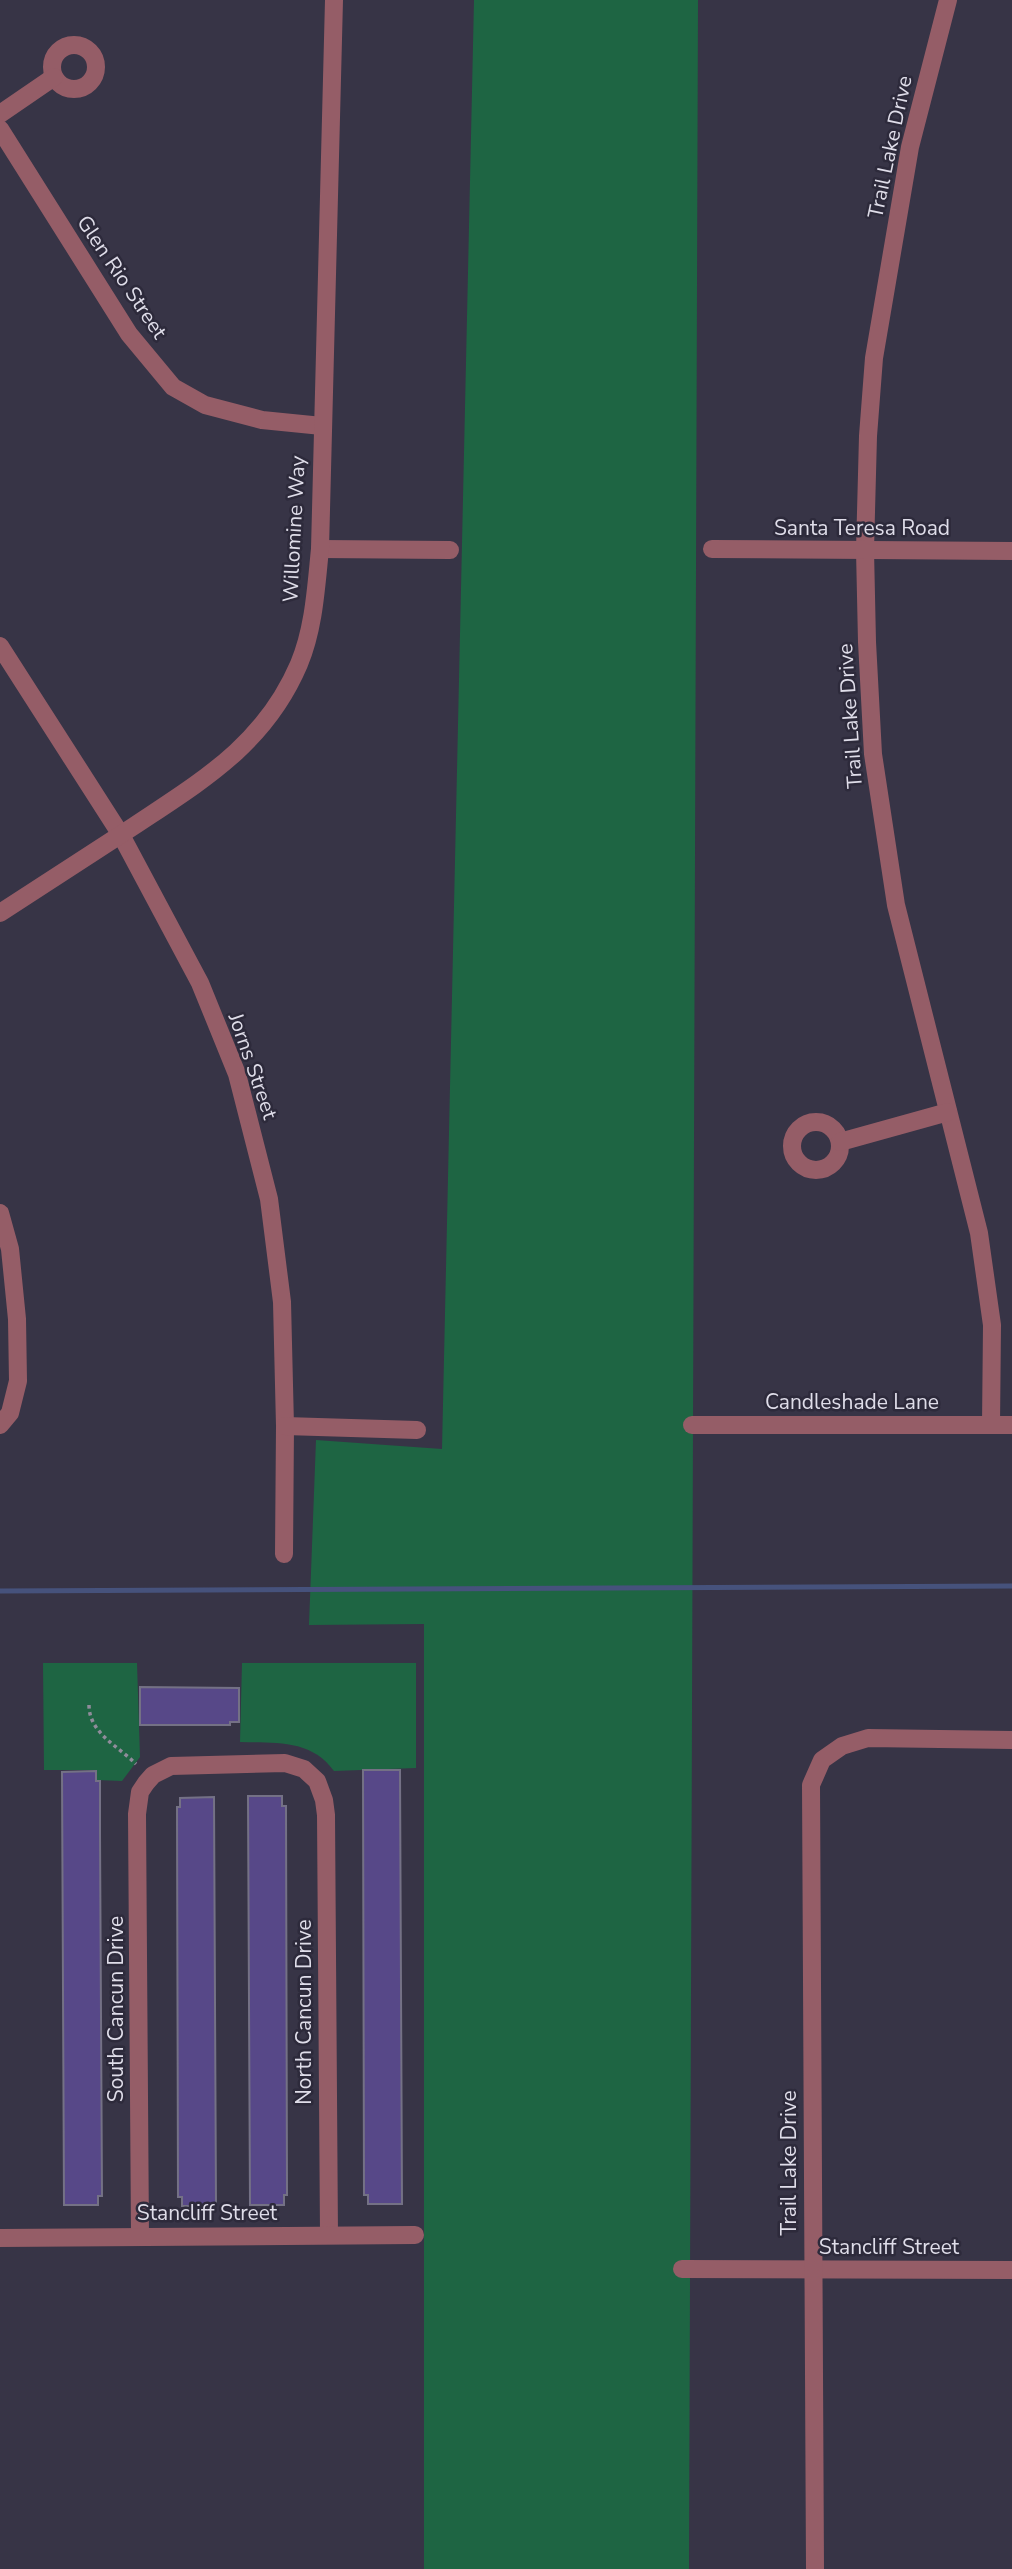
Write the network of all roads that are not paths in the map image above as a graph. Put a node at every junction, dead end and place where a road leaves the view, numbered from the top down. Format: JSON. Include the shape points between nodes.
{"nodes":[{"id":1,"x":334,"y":0,"type":"edge"},
{"id":2,"x":948,"y":0,"type":"edge"},
{"id":3,"x":54,"y":77,"type":"dead end"},
{"id":4,"x":0,"y":114,"type":"edge"},
{"id":5,"x":0,"y":129,"type":"edge"},
{"id":6,"x":322,"y":425,"type":"junction"},
{"id":7,"x":320,"y":549,"type":"junction"},
{"id":8,"x":712,"y":549,"type":"dead end"},
{"id":9,"x":450,"y":550,"type":"dead end"},
{"id":10,"x":866,"y":550,"type":"junction"},
{"id":11,"x":1012,"y":551,"type":"edge"},
{"id":12,"x":0,"y":646,"type":"edge"},
{"id":13,"x":121,"y":835,"type":"junction"},
{"id":14,"x":0,"y":913,"type":"edge"},
{"id":15,"x":948,"y":1112,"type":"junction"},
{"id":16,"x":840,"y":1142,"type":"dead end"},
{"id":17,"x":0,"y":1213,"type":"edge"},
{"id":18,"x":5,"y":1419,"type":"edge"},
{"id":19,"x":692,"y":1425,"type":"dead end"},
{"id":20,"x":991,"y":1425,"type":"junction"},
{"id":21,"x":1012,"y":1425,"type":"edge"},
{"id":22,"x":285,"y":1426,"type":"junction"},
{"id":23,"x":416,"y":1430,"type":"dead end"},
{"id":24,"x":284,"y":1554,"type":"dead end"},
{"id":25,"x":1012,"y":1740,"type":"edge"},
{"id":26,"x":321,"y":1789,"type":"joint"},
{"id":27,"x":329,"y":2235,"type":"junction"},
{"id":28,"x":415,"y":2235,"type":"dead end"},
{"id":29,"x":139,"y":2236,"type":"junction"},
{"id":30,"x":0,"y":2238,"type":"edge"},
{"id":31,"x":682,"y":2269,"type":"dead end"},
{"id":32,"x":812,"y":2269,"type":"junction"},
{"id":33,"x":1012,"y":2270,"type":"edge"},
{"id":34,"x":815,"y":2569,"type":"edge"}],
"edges":[{"from":1,"to":6,"type":"street","name":"Willomine Way"},
{"from":2,"to":10,"type":"street","name":"Trail Lake Drive","via":[[910,147],[874,358]]},
{"from":3,"to":4,"type":"street"},
{"from":5,"to":6,"type":"street","name":"Glen Rio Street","via":[[129,334],[173,387],[205,405],[262,420]]},
{"from":6,"to":7,"type":"street","name":"Willomine Way"},
{"from":7,"to":9,"type":"street"},
{"from":7,"to":13,"type":"street","name":"Willomine Way","via":[[309,632],[299,663],[263,726],[212,774]]},
{"from":8,"to":10,"type":"street","name":"Santa Teresa Road"},
{"from":10,"to":11,"type":"street","name":"Santa Teresa Road"},
{"from":10,"to":15,"type":"street","name":"Trail Lake Drive","via":[[873,754],[897,905]]},
{"from":12,"to":13,"type":"street","name":"Jorns Street"},
{"from":13,"to":14,"type":"street","name":"Willomine Way"},
{"from":13,"to":22,"type":"street","name":"Jorns Street","via":[[200,982],[237,1074],[270,1199],[282,1302]]},
{"from":15,"to":16,"type":"street"},
{"from":15,"to":20,"type":"street","name":"Trail Lake Drive","via":[[979,1233],[992,1325]]},
{"from":17,"to":18,"type":"street","via":[[10,1249],[18,1319],[18,1381]]},
{"from":19,"to":20,"type":"street","name":"Candleshade Lane"},
{"from":20,"to":21,"type":"street","name":"Candleshade Lane"},
{"from":22,"to":23,"type":"street"},
{"from":22,"to":24,"type":"street","name":"Jorns Street"},
{"from":25,"to":32,"type":"street","name":"Trail Lake Drive","via":[[868,1738],[842,1746],[822,1760],[811,1785]]},
{"from":26,"to":27,"type":"street","name":"North Cancun Drive","via":[[326,1815]]},
{"from":26,"to":29,"type":"street","name":"South Cancun Drive","via":[[311,1774],[285,1763],[181,1764],[153,1775],[140,1792]]},
{"from":27,"to":28,"type":"street","name":"Stancliff Street"},
{"from":27,"to":29,"type":"street","name":"Stancliff Street"},
{"from":29,"to":30,"type":"street","name":"Stancliff Street"},
{"from":31,"to":32,"type":"street","name":"Stancliff Street"},
{"from":32,"to":33,"type":"street","name":"Stancliff Street"},
{"from":32,"to":34,"type":"street","name":"Trail Lake Drive"}]}
